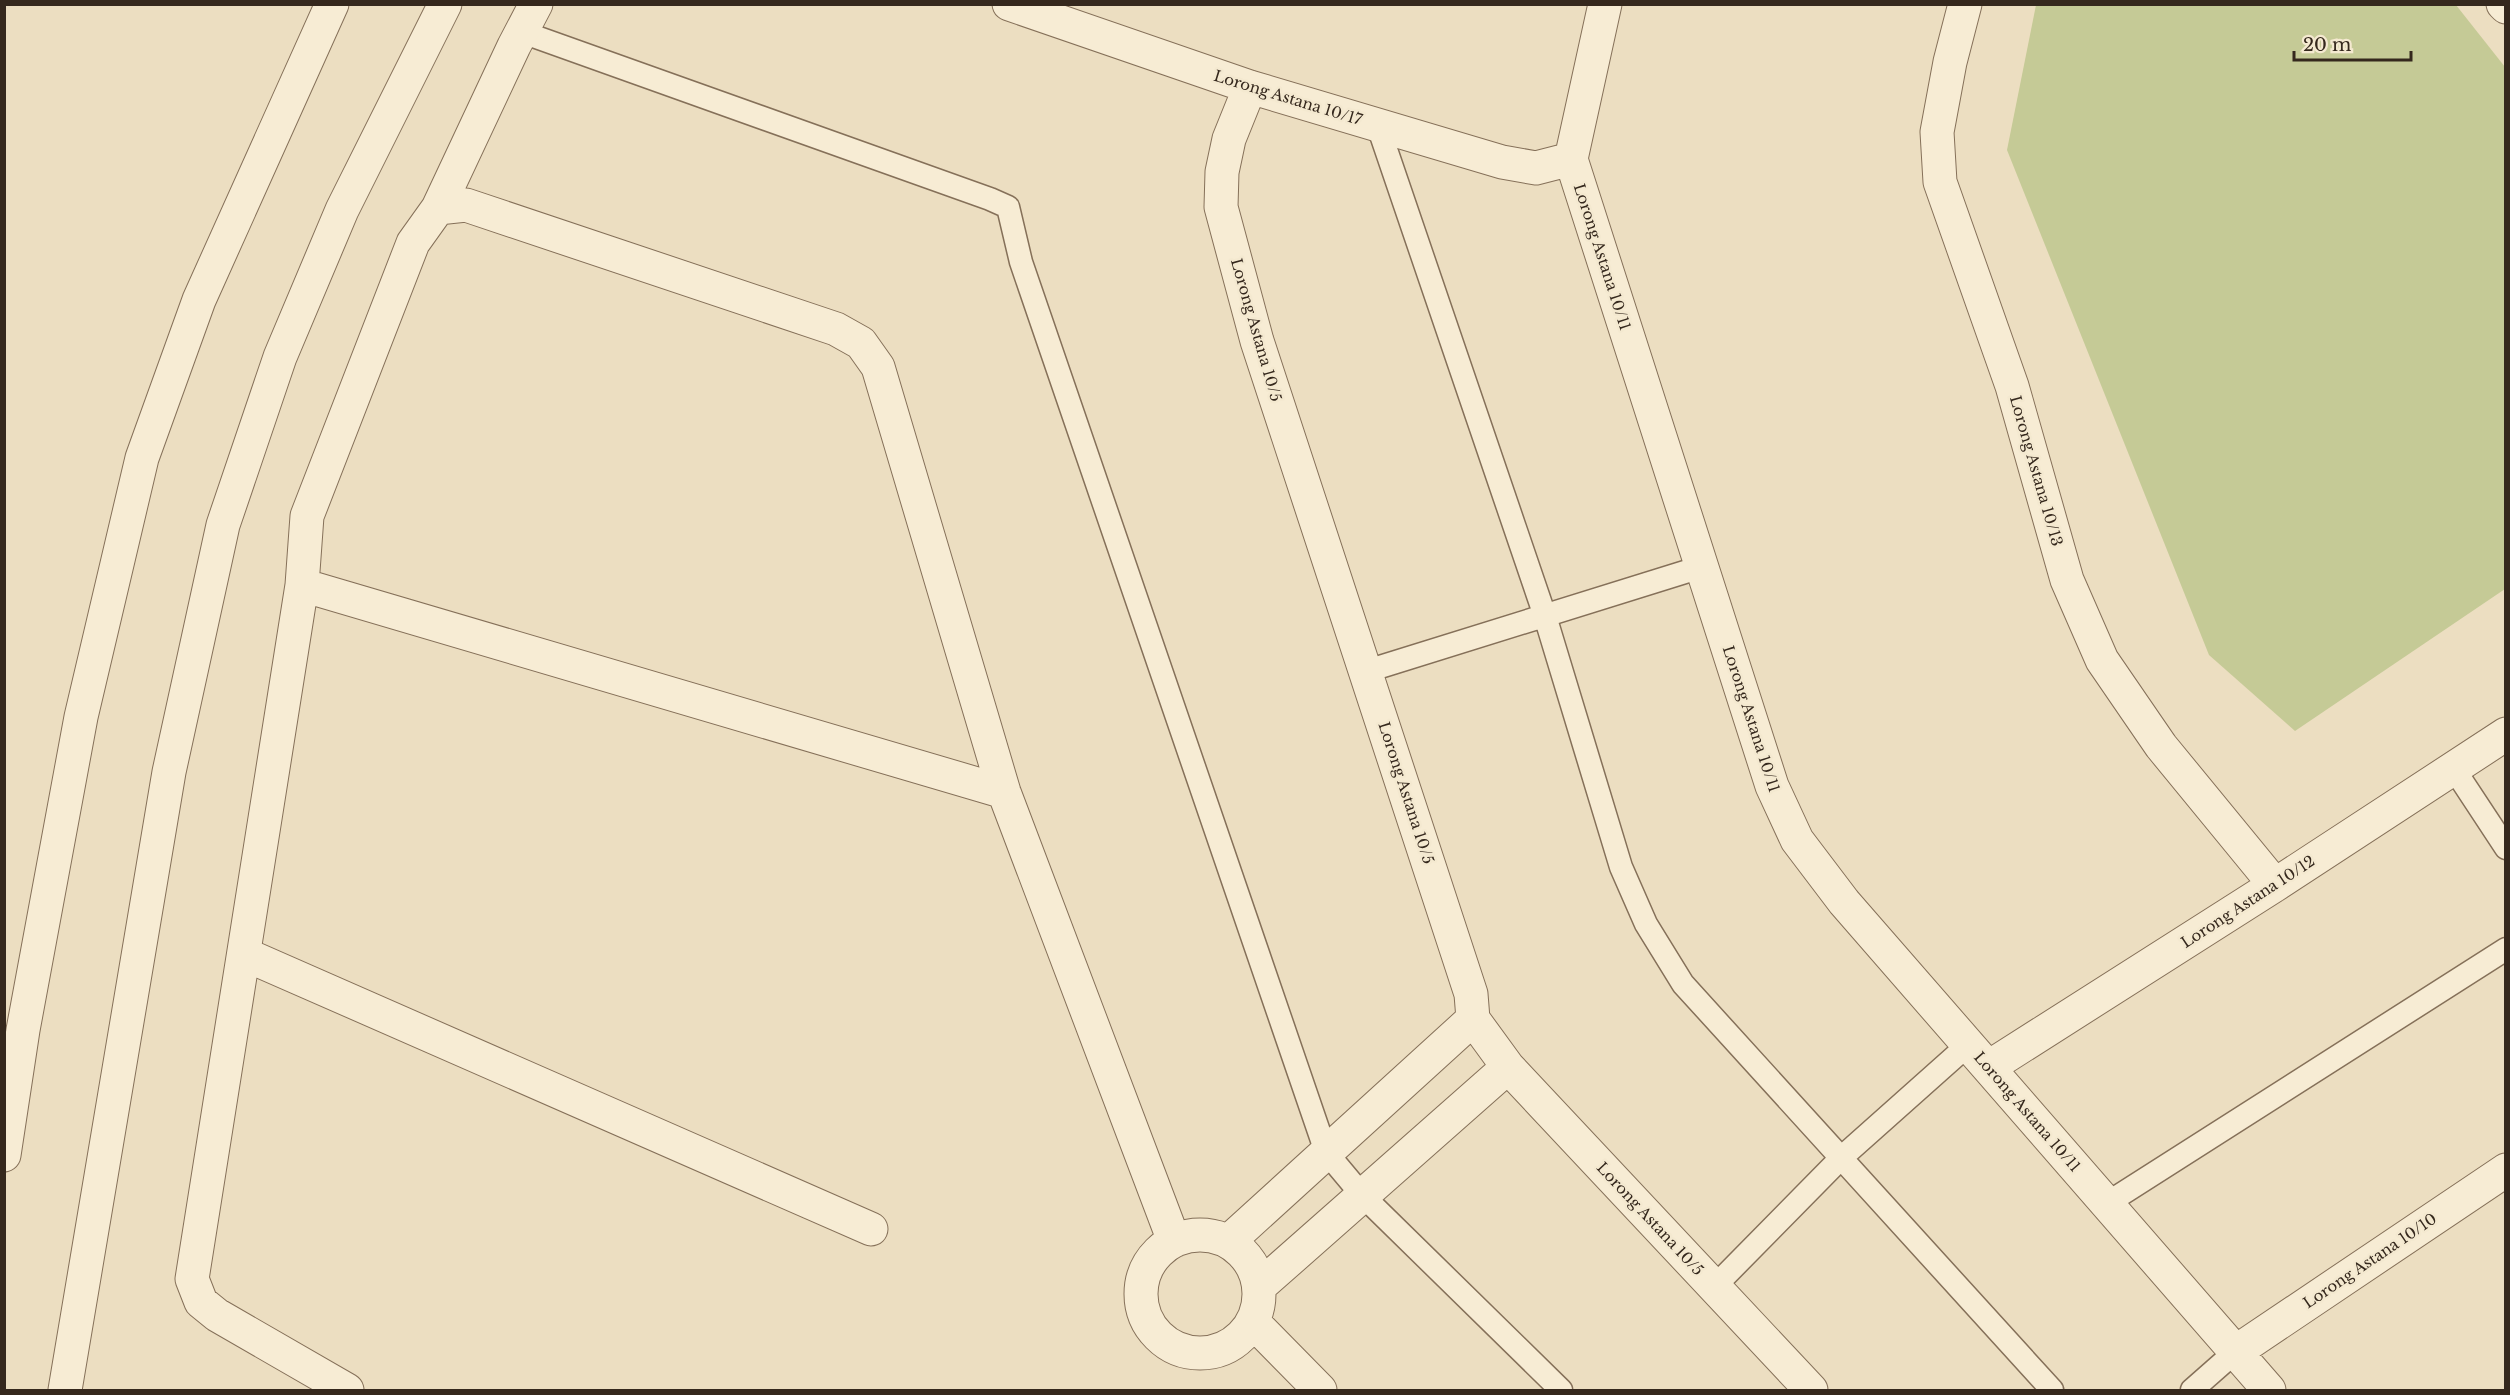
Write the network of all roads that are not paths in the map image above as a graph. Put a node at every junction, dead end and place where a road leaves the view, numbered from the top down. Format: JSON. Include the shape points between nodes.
{"nodes":[{"id":1,"x":332,"y":4,"type":"edge"},
{"id":2,"x":445,"y":4,"type":"edge"},
{"id":3,"x":1009,"y":4,"type":"edge"},
{"id":4,"x":1605,"y":4,"type":"edge"},
{"id":5,"x":1965,"y":4,"type":"edge"},
{"id":6,"x":529,"y":18,"type":"edge"},
{"id":7,"x":1250,"y":87,"type":"junction"},
{"id":8,"x":1378,"y":126,"type":"junction"},
{"id":9,"x":1571,"y":159,"type":"junction"},
{"id":10,"x":438,"y":208,"type":"junction"},
{"id":11,"x":1701,"y":567,"type":"junction"},
{"id":12,"x":302,"y":585,"type":"junction"},
{"id":13,"x":1545,"y":616,"type":"junction"},
{"id":14,"x":1367,"y":671,"type":"junction"},
{"id":15,"x":2505,"y":734,"type":"edge"},
{"id":16,"x":2454,"y":769,"type":"junction"},
{"id":17,"x":1004,"y":792,"type":"junction"},
{"id":18,"x":2505,"y":848,"type":"edge"},
{"id":19,"x":2275,"y":885,"type":"junction"},
{"id":20,"x":2505,"y":949,"type":"edge"},
{"id":21,"x":244,"y":954,"type":"junction"},
{"id":22,"x":1473,"y":1019,"type":"junction"},
{"id":23,"x":1979,"y":1056,"type":"junction"},
{"id":24,"x":1508,"y":1067,"type":"junction"},
{"id":25,"x":1326,"y":1152,"type":"junction"},
{"id":26,"x":4,"y":1155,"type":"edge"},
{"id":27,"x":1841,"y":1158,"type":"junction"},
{"id":28,"x":2505,"y":1170,"type":"edge"},
{"id":29,"x":1362,"y":1196,"type":"junction"},
{"id":30,"x":2106,"y":1204,"type":"junction"},
{"id":31,"x":871,"y":1229,"type":"dead end"},
{"id":32,"x":1174,"y":1241,"type":"junction"},
{"id":33,"x":1228,"y":1242,"type":"junction"},
{"id":34,"x":1260,"y":1286,"type":"junction"},
{"id":35,"x":1714,"y":1287,"type":"junction"},
{"id":36,"x":1253,"y":1322,"type":"junction"},
{"id":37,"x":2234,"y":1353,"type":"junction"},
{"id":38,"x":64,"y":1390,"type":"edge"},
{"id":39,"x":347,"y":1390,"type":"edge"},
{"id":40,"x":1320,"y":1390,"type":"edge"},
{"id":41,"x":1561,"y":1390,"type":"edge"},
{"id":42,"x":1811,"y":1390,"type":"edge"},
{"id":43,"x":2052,"y":1390,"type":"edge"},
{"id":44,"x":2192,"y":1390,"type":"edge"},
{"id":45,"x":2269,"y":1390,"type":"edge"}],
"edges":[{"from":1,"to":26,"type":"street","via":[[199,300],[142,458],[81,717]]},
{"from":2,"to":38,"type":"street","via":[[342,210],[280,357],[223,525],[169,772]]},
{"from":3,"to":7,"type":"street","name":"Lorong Astana 10/17"},
{"from":4,"to":9,"type":"street"},
{"from":5,"to":19,"type":"street","name":"Lorong Astana 10/13","via":[[1937,132],[1940,182],[2012,386],[2067,580],[2102,660],[2161,746]]},
{"from":6,"to":10,"type":"street"},
{"from":6,"to":25,"type":"lane","via":[[1008,207],[1021,262]]},
{"from":7,"to":8,"type":"street","name":"Lorong Astana 10/17"},
{"from":7,"to":14,"type":"street","name":"Lorong Astana 10/5","via":[[1222,172],[1221,207],[1257,341]]},
{"from":8,"to":9,"type":"street","name":"Lorong Astana 10/17","via":[[1536,168]]},
{"from":8,"to":13,"type":"lane"},
{"from":9,"to":11,"type":"street","name":"Lorong Astana 10/11"},
{"from":10,"to":12,"type":"street","via":[[413,243],[308,516]]},
{"from":10,"to":17,"type":"street","via":[[466,205],[836,329],[861,343],[878,367]]},
{"from":11,"to":13,"type":"lane"},
{"from":11,"to":23,"type":"street","name":"Lorong Astana 10/11","via":[[1772,786],[1797,840],[1844,902]]},
{"from":12,"to":17,"type":"street"},
{"from":12,"to":21,"type":"street"},
{"from":13,"to":14,"type":"lane"},
{"from":13,"to":27,"type":"lane","via":[[1621,867],[1646,924],[1683,984]]},
{"from":14,"to":22,"type":"street","name":"Lorong Astana 10/5","via":[[1471,994]]},
{"from":15,"to":16,"type":"street","name":"Lorong Astana 10/12"},
{"from":16,"to":18,"type":"lane"},
{"from":16,"to":19,"type":"street","name":"Lorong Astana 10/12"},
{"from":17,"to":32,"type":"street"},
{"from":19,"to":23,"type":"street","name":"Lorong Astana 10/12"},
{"from":20,"to":30,"type":"lane"},
{"from":21,"to":31,"type":"street"},
{"from":21,"to":39,"type":"street","via":[[192,1279],[201,1302],[217,1316]]},
{"from":22,"to":24,"type":"street","name":"Lorong Astana 10/5"},
{"from":22,"to":25,"type":"street"},
{"from":23,"to":27,"type":"lane"},
{"from":23,"to":30,"type":"street","name":"Lorong Astana 10/11"},
{"from":24,"to":29,"type":"street"},
{"from":24,"to":35,"type":"street","name":"Lorong Astana 10/5"},
{"from":25,"to":29,"type":"lane"},
{"from":25,"to":33,"type":"street"},
{"from":27,"to":35,"type":"lane"},
{"from":27,"to":43,"type":"lane"},
{"from":28,"to":37,"type":"street","name":"Lorong Astana 10/10"},
{"from":29,"to":34,"type":"street"},
{"from":29,"to":41,"type":"lane"},
{"from":30,"to":37,"type":"street","name":"Lorong Astana 10/11"},
{"from":32,"to":33,"type":"street","via":[[1201,1235]]},
{"from":32,"to":36,"type":"street","via":[[1158,1252],[1141,1285],[1147,1320],[1158,1336],[1191,1353],[1209,1353],[1227,1348]]},
{"from":33,"to":34,"type":"street","via":[[1254,1268]]},
{"from":34,"to":36,"type":"street"},
{"from":35,"to":42,"type":"street","name":"Lorong Astana 10/5"},
{"from":36,"to":40,"type":"street"},
{"from":37,"to":44,"type":"lane"},
{"from":37,"to":45,"type":"street","name":"Lorong Astana 10/11"}]}
